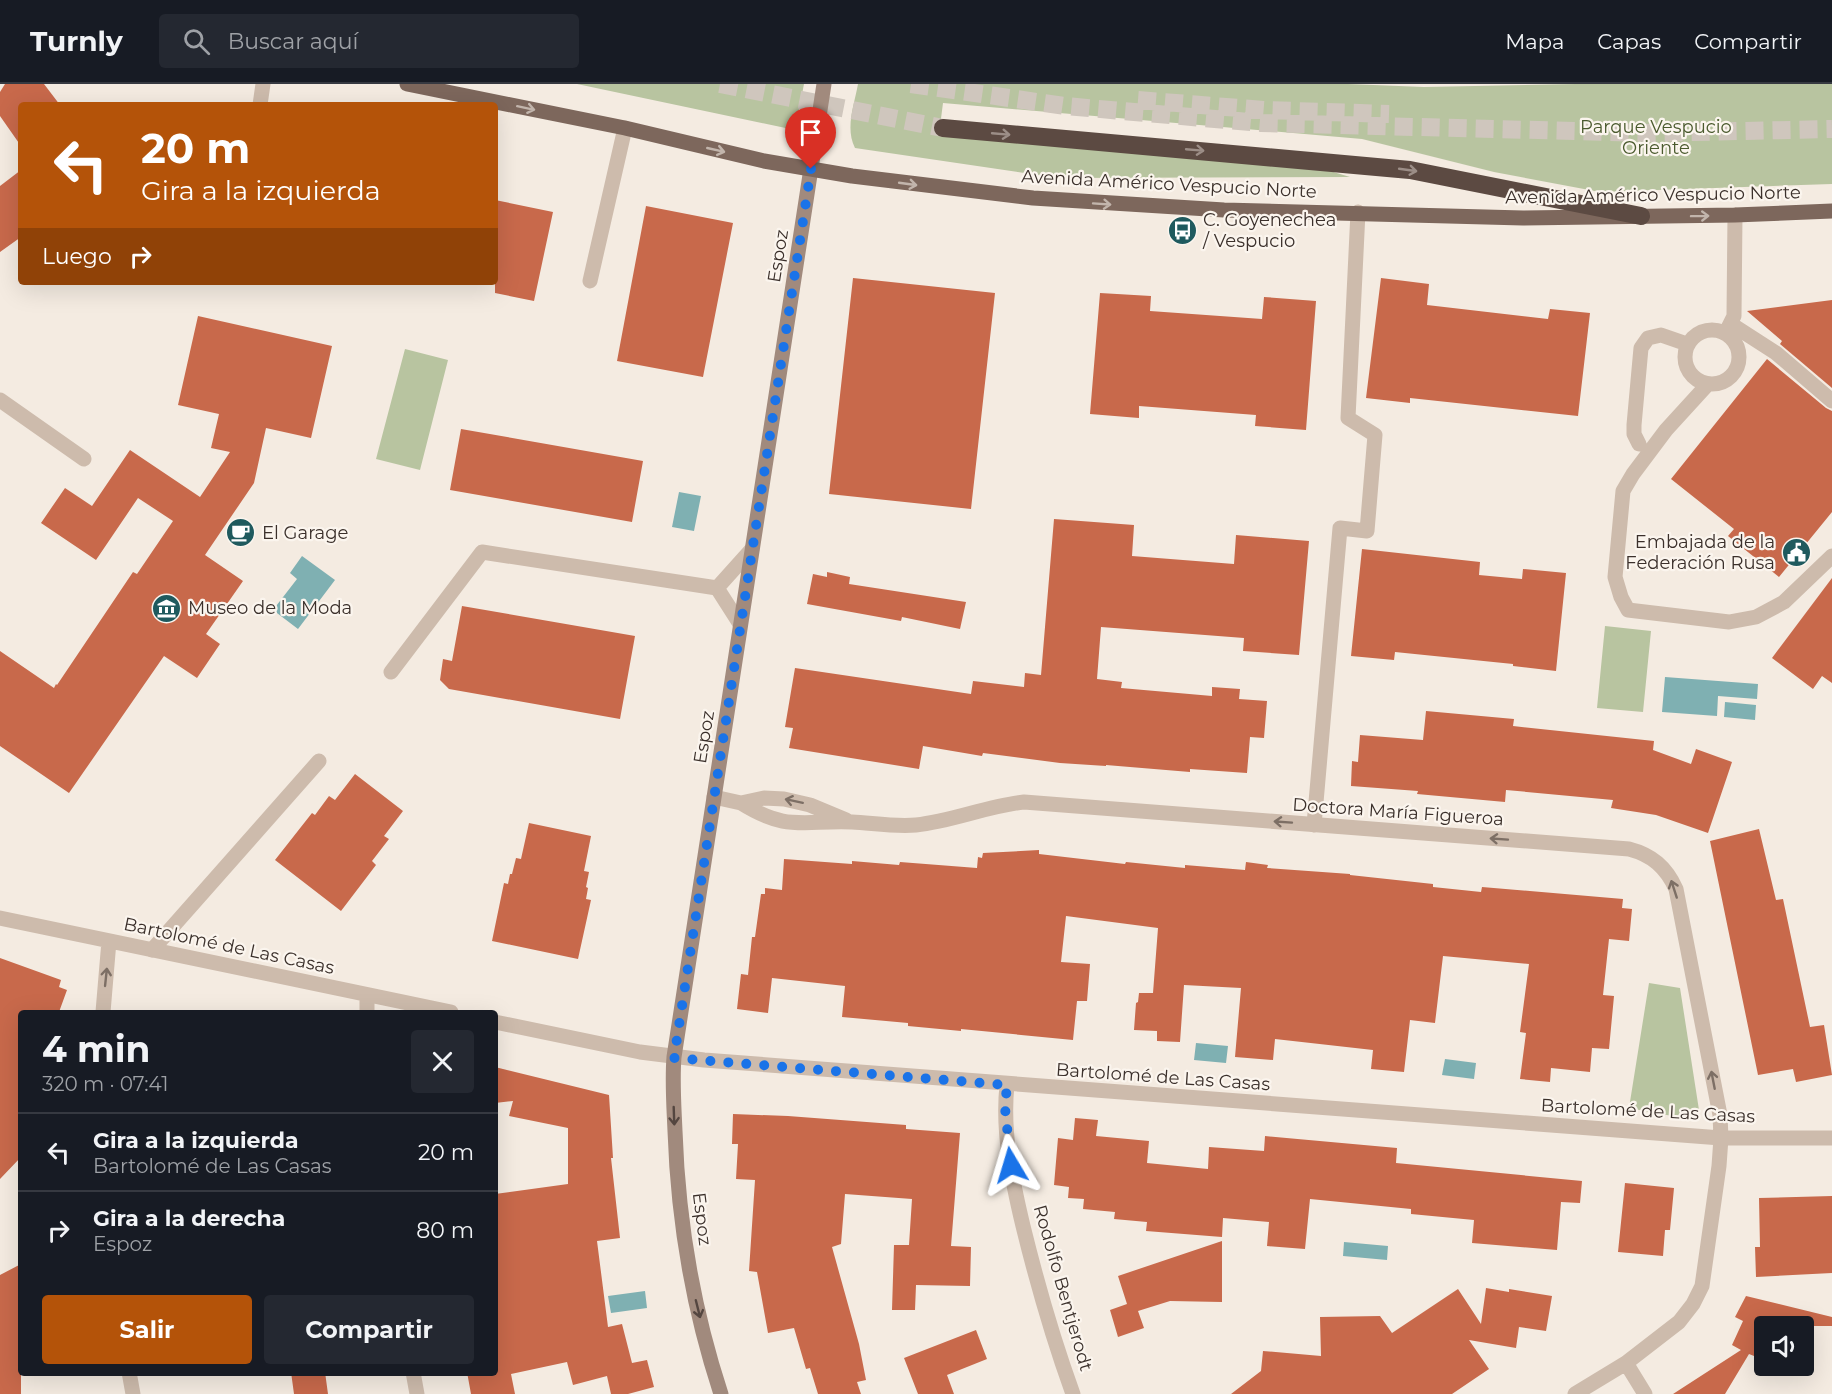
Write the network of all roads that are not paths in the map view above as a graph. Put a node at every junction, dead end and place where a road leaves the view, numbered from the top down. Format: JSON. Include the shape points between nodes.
{"nodes":[{"id":1,"x":406,"y":84,"type":"edge"},
{"id":2,"x":824,"y":84,"type":"edge"},
{"id":3,"x":264,"y":85,"type":"edge"},
{"id":4,"x":261,"y":102,"type":"edge"},
{"id":5,"x":496,"y":102,"type":"edge"},
{"id":6,"x":498,"y":102,"type":"edge"},
{"id":7,"x":625,"y":128,"type":"junction"},
{"id":8,"x":943,"y":128,"type":"tunnel mouth"},
{"id":9,"x":811,"y":169,"type":"junction"},
{"id":10,"x":1832,"y":211,"type":"edge"},
{"id":11,"x":1358,"y":212,"type":"junction"},
{"id":12,"x":1735,"y":215,"type":"junction"},
{"id":13,"x":1641,"y":216,"type":"junction"},
{"id":14,"x":590,"y":281,"type":"dead end"},
{"id":15,"x":1728,"y":328,"type":"junction"},
{"id":16,"x":1688,"y":344,"type":"junction"},
{"id":17,"x":1708,"y":384,"type":"junction"},
{"id":18,"x":0,"y":400,"type":"edge"},
{"id":19,"x":1832,"y":401,"type":"edge"},
{"id":20,"x":1639,"y":444,"type":"dead end"},
{"id":21,"x":84,"y":459,"type":"dead end"},
{"id":22,"x":752,"y":549,"type":"junction"},
{"id":23,"x":1832,"y":556,"type":"edge"},
{"id":24,"x":717,"y":588,"type":"junction"},
{"id":25,"x":740,"y":624,"type":"junction"},
{"id":26,"x":391,"y":672,"type":"dead end"},
{"id":27,"x":319,"y":761,"type":"dead end"},
{"id":28,"x":714,"y":797,"type":"junction"},
{"id":29,"x":741,"y":803,"type":"junction"},
{"id":30,"x":848,"y":822,"type":"junction"},
{"id":31,"x":1314,"y":825,"type":"junction"},
{"id":32,"x":0,"y":918,"type":"edge"},
{"id":33,"x":109,"y":941,"type":"junction"},
{"id":34,"x":152,"y":950,"type":"junction"},
{"id":35,"x":367,"y":995,"type":"junction"},
{"id":36,"x":103,"y":1010,"type":"edge"},
{"id":37,"x":367,"y":1010,"type":"edge"},
{"id":38,"x":441,"y":1010,"type":"edge"},
{"id":39,"x":498,"y":1023,"type":"edge"},
{"id":40,"x":674,"y":1058,"type":"junction"},
{"id":41,"x":1007,"y":1085,"type":"junction"},
{"id":42,"x":1721,"y":1138,"type":"junction"},
{"id":43,"x":1832,"y":1138,"type":"edge"},
{"id":44,"x":1626,"y":1363,"type":"junction"},
{"id":45,"x":130,"y":1376,"type":"edge"},
{"id":46,"x":413,"y":1376,"type":"edge"},
{"id":47,"x":133,"y":1394,"type":"edge"},
{"id":48,"x":417,"y":1394,"type":"edge"},
{"id":49,"x":721,"y":1394,"type":"edge"},
{"id":50,"x":1073,"y":1394,"type":"edge"},
{"id":51,"x":1575,"y":1394,"type":"edge"},
{"id":52,"x":1645,"y":1394,"type":"edge"}],
"edges":[{"from":1,"to":5,"type":"main road","name":"Avenida Américo Vespucio Norte","one_way":true},
{"from":2,"to":9,"type":"street","name":"Espoz"},
{"from":3,"to":4,"type":"street"},
{"from":6,"to":7,"type":"main road","name":"Avenida Américo Vespucio Norte","one_way":true},
{"from":7,"to":9,"type":"main road","name":"Avenida Américo Vespucio Norte","one_way":true},
{"from":7,"to":14,"type":"street"},
{"from":8,"to":13,"type":"highway","one_way":true,"via":[[1410,170]]},
{"from":9,"to":11,"type":"main road","name":"Avenida Américo Vespucio Norte","one_way":true,"via":[[932,187],[1090,203]]},
{"from":9,"to":22,"type":"street","name":"Espoz"},
{"from":10,"to":12,"type":"main road","name":"Avenida Américo Vespucio Norte"},
{"from":11,"to":13,"type":"main road","name":"Avenida Américo Vespucio Norte","via":[[1523,218]]},
{"from":11,"to":31,"type":"street","via":[[1348,418],[1375,435],[1367,531],[1340,528]]},
{"from":13,"to":12,"type":"main road","name":"Avenida Américo Vespucio Norte","one_way":true},
{"from":12,"to":15,"type":"street","via":[[1734,316]]},
{"from":15,"to":16,"type":"street","via":[[1700,332]]},
{"from":15,"to":17,"type":"street","via":[[1738,347],[1738,366],[1726,381]]},
{"from":15,"to":19,"type":"street","via":[[1776,353]]},
{"from":16,"to":17,"type":"street","via":[[1684,361],[1687,369],[1693,377]]},
{"from":16,"to":20,"type":"street","via":[[1661,334],[1648,338],[1641,348],[1634,425]]},
{"from":17,"to":23,"type":"street","via":[[1666,430],[1623,491],[1615,578],[1628,610],[1729,622],[1756,617],[1784,602]]},
{"from":18,"to":21,"type":"street"},
{"from":22,"to":24,"type":"street"},
{"from":22,"to":25,"type":"street","name":"Espoz"},
{"from":24,"to":25,"type":"street"},
{"from":24,"to":26,"type":"street","via":[[482,552]]},
{"from":25,"to":28,"type":"street","name":"Espoz"},
{"from":27,"to":34,"type":"street"},
{"from":28,"to":29,"type":"street","name":"Doctora María Figueroa"},
{"from":28,"to":40,"type":"street","name":"Espoz"},
{"from":29,"to":30,"type":"street","name":"Doctora María Figueroa","via":[[782,822]]},
{"from":30,"to":29,"type":"street","name":"Doctora María Figueroa","one_way":true,"via":[[810,805],[784,799]]},
{"from":31,"to":30,"type":"street","name":"Doctora María Figueroa","one_way":true,"via":[[1024,802],[914,825]]},
{"from":42,"to":31,"type":"street","name":"Doctora María Figueroa","one_way":true,"via":[[1720,1115],[1676,889],[1666,871],[1652,858],[1629,849]]},
{"from":32,"to":33,"type":"street","name":"Bartolomé de Las Casas"},
{"from":33,"to":34,"type":"street","name":"Bartolomé de Las Casas"},
{"from":36,"to":33,"type":"street","one_way":true},
{"from":34,"to":35,"type":"street","name":"Bartolomé de Las Casas"},
{"from":35,"to":37,"type":"street"},
{"from":35,"to":38,"type":"street","name":"Bartolomé de Las Casas"},
{"from":39,"to":40,"type":"street","name":"Bartolomé de Las Casas"},
{"from":40,"to":41,"type":"street","name":"Bartolomé de Las Casas"},
{"from":40,"to":49,"type":"street","name":"Espoz","one_way":true,"via":[[682,1224],[693,1290]]},
{"from":41,"to":42,"type":"street","name":"Bartolomé de Las Casas"},
{"from":41,"to":50,"type":"street","name":"Rodolfo Bentjerodt","via":[[1008,1147],[1021,1215],[1035,1277]]},
{"from":42,"to":43,"type":"street","name":"Bartolomé de Las Casas"},
{"from":42,"to":44,"type":"street","name":"Doctora María Figueroa","via":[[1702,1287],[1679,1322]]},
{"from":44,"to":51,"type":"street","name":"Doctora María Figueroa"},
{"from":44,"to":52,"type":"street"},
{"from":45,"to":47,"type":"street"},
{"from":46,"to":48,"type":"street"}]}
